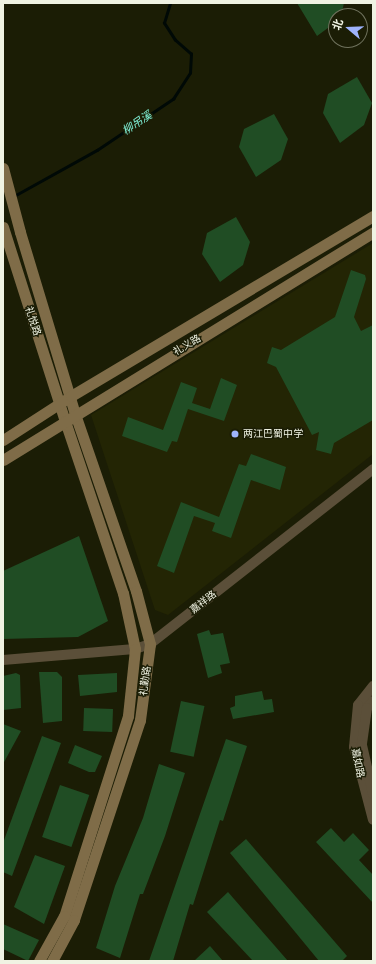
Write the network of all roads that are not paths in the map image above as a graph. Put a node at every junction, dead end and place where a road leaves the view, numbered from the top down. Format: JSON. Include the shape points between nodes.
{"nodes":[{"id":1,"x":3,"y":168,"type":"edge"},
{"id":2,"x":373,"y":216,"type":"edge"},
{"id":3,"x":4,"y":232,"type":"edge"},
{"id":4,"x":373,"y":232,"type":"edge"},
{"id":5,"x":71,"y":396,"type":"junction"},
{"id":6,"x":60,"y":404,"type":"junction"},
{"id":7,"x":75,"y":414,"type":"junction"},
{"id":8,"x":65,"y":421,"type":"junction"},
{"id":9,"x":3,"y":440,"type":"edge"},
{"id":10,"x":3,"y":460,"type":"edge"},
{"id":11,"x":373,"y":469,"type":"edge"},
{"id":12,"x":150,"y":644,"type":"junction"},
{"id":13,"x":136,"y":649,"type":"junction"},
{"id":14,"x":3,"y":660,"type":"edge"},
{"id":15,"x":373,"y":686,"type":"edge"},
{"id":16,"x":373,"y":701,"type":"edge"},
{"id":17,"x":373,"y":794,"type":"edge"},
{"id":18,"x":373,"y":820,"type":"edge"},
{"id":19,"x":39,"y":961,"type":"edge"},
{"id":20,"x":52,"y":961,"type":"edge"}],
"edges":[{"from":1,"to":5,"type":"main road","name":"礼悦路","via":[[20,232]]},
{"from":2,"to":5,"type":"main road","name":"礼义路"},
{"from":3,"to":6,"type":"main road","name":"礼悦路"},
{"from":4,"to":7,"type":"main road","name":"礼义路"},
{"from":5,"to":6,"type":"main road","name":"礼义路"},
{"from":5,"to":7,"type":"main road","name":"礼勤路"},
{"from":6,"to":8,"type":"main road","name":"礼勤路"},
{"from":6,"to":9,"type":"main road","name":"礼义路"},
{"from":7,"to":8,"type":"main road","name":"礼义路"},
{"from":7,"to":12,"type":"main road","name":"礼勤路","via":[[136,591]]},
{"from":8,"to":10,"type":"main road","name":"礼义路"},
{"from":8,"to":13,"type":"main road","name":"礼勤路","via":[[124,593]]},
{"from":11,"to":12,"type":"street","name":"嘉祥路"},
{"from":12,"to":13,"type":"street","name":"嘉祥路"},
{"from":12,"to":20,"type":"main road","name":"礼勤路","via":[[140,720],[74,920]]},
{"from":13,"to":14,"type":"street","name":"嘉祥路"},
{"from":13,"to":19,"type":"main road","name":"礼勤路","via":[[128,716],[64,916]]},
{"from":15,"to":18,"type":"street","name":"嘉如路","via":[[358,705],[354,747]]},
{"from":16,"to":17,"type":"street","name":"嘉如路","via":[[367,708],[362,745]]}]}
